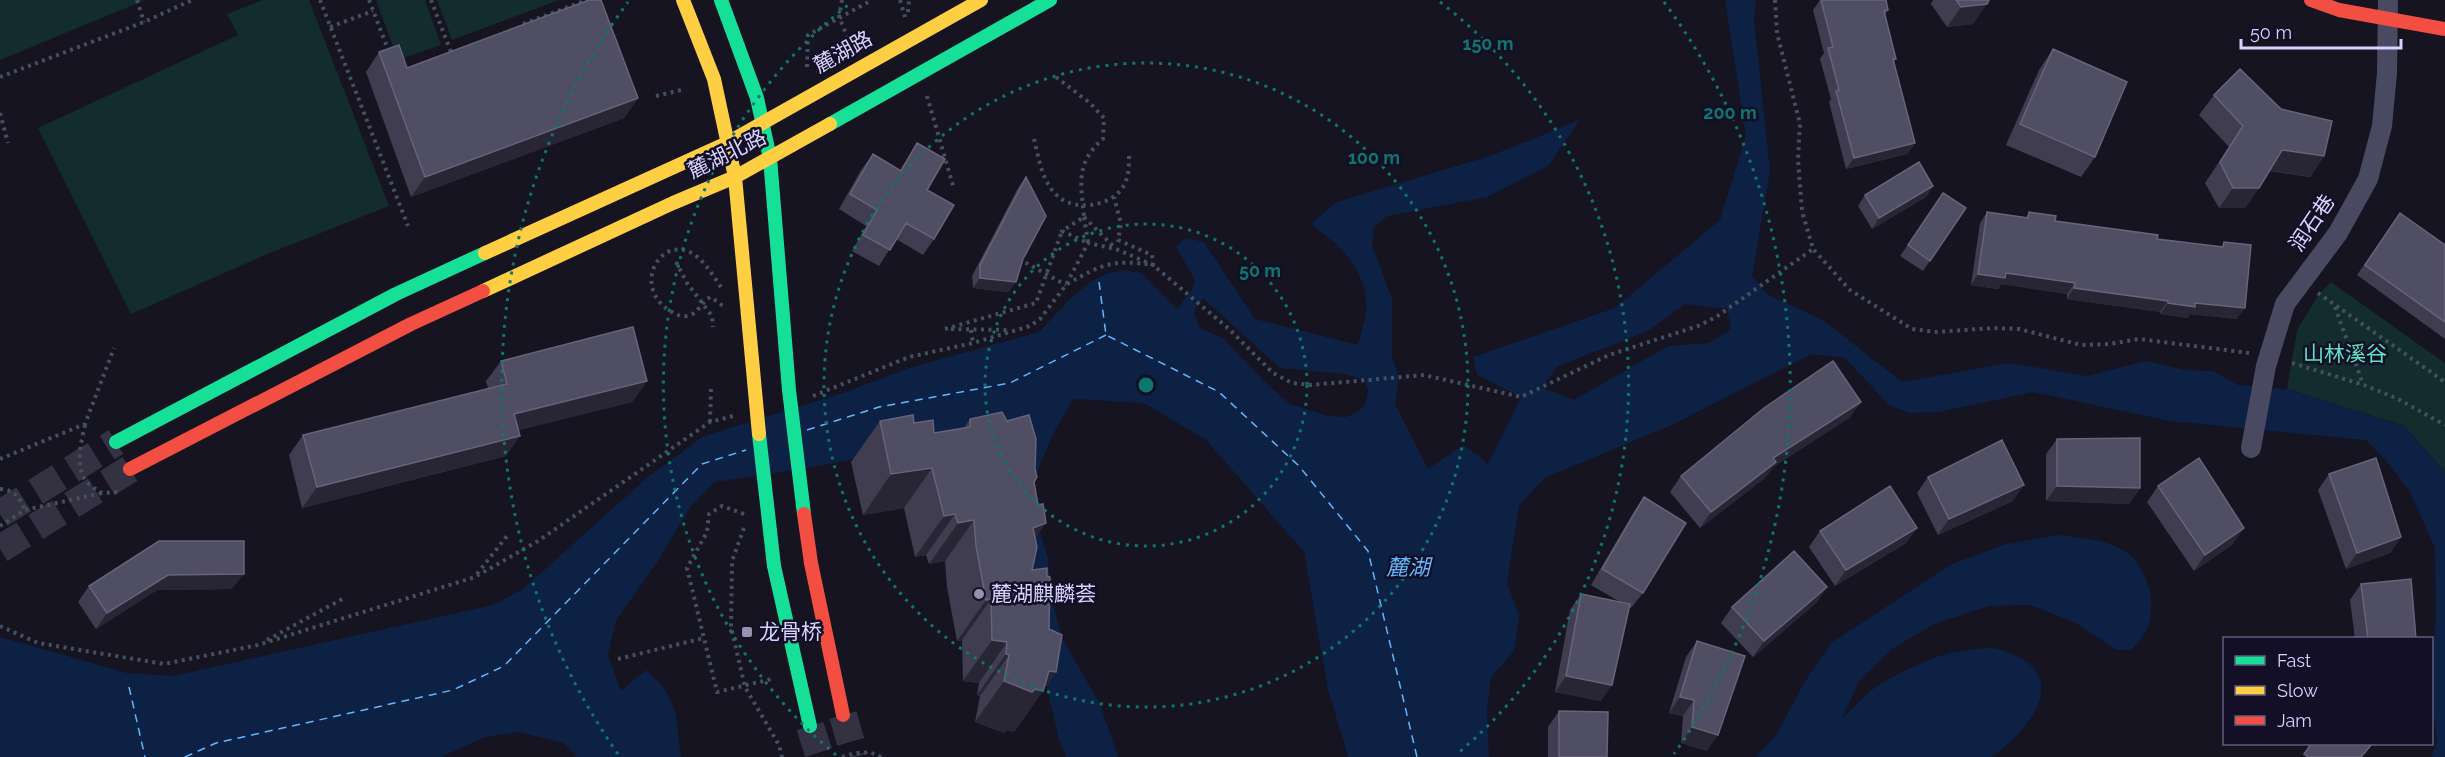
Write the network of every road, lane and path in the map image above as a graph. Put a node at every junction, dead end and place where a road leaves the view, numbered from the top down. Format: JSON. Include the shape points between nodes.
{"nodes":[{"id":1,"x":137,"y":0,"type":"edge"},
{"id":2,"x":192,"y":0,"type":"edge"},
{"id":3,"x":320,"y":0,"type":"edge"},
{"id":4,"x":369,"y":0,"type":"edge"},
{"id":5,"x":431,"y":0,"type":"edge"},
{"id":6,"x":587,"y":0,"type":"edge"},
{"id":7,"x":683,"y":0,"type":"edge"},
{"id":8,"x":721,"y":0,"type":"edge"},
{"id":9,"x":842,"y":0,"type":"edge"},
{"id":10,"x":872,"y":0,"type":"edge"},
{"id":11,"x":981,"y":0,"type":"edge"},
{"id":12,"x":1050,"y":0,"type":"edge"},
{"id":13,"x":1775,"y":0,"type":"edge"},
{"id":14,"x":2311,"y":0,"type":"edge"},
{"id":15,"x":2387,"y":10,"type":"edge"},
{"id":16,"x":373,"y":11,"type":"junction"},
{"id":17,"x":839,"y":18,"type":"junction"},
{"id":18,"x":144,"y":22,"type":"junction"},
{"id":19,"x":330,"y":27,"type":"junction"},
{"id":20,"x":516,"y":27,"type":"edge"},
{"id":21,"x":2445,"y":29,"type":"edge"},
{"id":22,"x":850,"y":44,"type":"dead end"},
{"id":23,"x":461,"y":48,"type":"edge"},
{"id":24,"x":393,"y":62,"type":"edge"},
{"id":25,"x":807,"y":67,"type":"dead end"},
{"id":26,"x":1056,"y":77,"type":"dead end"},
{"id":27,"x":0,"y":78,"type":"edge"},
{"id":28,"x":681,"y":90,"type":"dead end"},
{"id":29,"x":656,"y":96,"type":"dead end"},
{"id":30,"x":0,"y":113,"type":"edge"},
{"id":31,"x":765,"y":122,"type":"junction"},
{"id":32,"x":1034,"y":139,"type":"dead end"},
{"id":33,"x":8,"y":143,"type":"dead end"},
{"id":34,"x":727,"y":143,"type":"junction"},
{"id":35,"x":1129,"y":155,"type":"dead end"},
{"id":36,"x":770,"y":158,"type":"junction"},
{"id":37,"x":735,"y":177,"type":"junction"},
{"id":38,"x":1113,"y":197,"type":"junction"},
{"id":39,"x":1084,"y":216,"type":"junction"},
{"id":40,"x":408,"y":226,"type":"dead end"},
{"id":41,"x":1062,"y":231,"type":"junction"},
{"id":42,"x":1088,"y":243,"type":"junction"},
{"id":43,"x":1116,"y":249,"type":"junction"},
{"id":44,"x":1813,"y":249,"type":"junction"},
{"id":45,"x":1016,"y":257,"type":"edge"},
{"id":46,"x":675,"y":262,"type":"dead end"},
{"id":47,"x":1153,"y":265,"type":"junction"},
{"id":48,"x":1047,"y":274,"type":"junction"},
{"id":49,"x":2302,"y":280,"type":"junction"},
{"id":50,"x":1066,"y":285,"type":"junction"},
{"id":51,"x":725,"y":293,"type":"dead end"},
{"id":52,"x":703,"y":304,"type":"junction"},
{"id":53,"x":2334,"y":306,"type":"junction"},
{"id":54,"x":727,"y":310,"type":"dead end"},
{"id":55,"x":713,"y":327,"type":"dead end"},
{"id":56,"x":971,"y":330,"type":"junction"},
{"id":57,"x":1016,"y":330,"type":"junction"},
{"id":58,"x":973,"y":343,"type":"junction"},
{"id":59,"x":114,"y":348,"type":"dead end"},
{"id":60,"x":2249,"y":353,"type":"dead end"},
{"id":61,"x":2292,"y":363,"type":"dead end"},
{"id":62,"x":2445,"y":382,"type":"edge"},
{"id":63,"x":2364,"y":385,"type":"junction"},
{"id":64,"x":711,"y":387,"type":"dead end"},
{"id":65,"x":811,"y":396,"type":"dead end"},
{"id":66,"x":744,"y":413,"type":"dead end"},
{"id":67,"x":710,"y":422,"type":"junction"},
{"id":68,"x":85,"y":424,"type":"junction"},
{"id":69,"x":2445,"y":425,"type":"edge"},
{"id":70,"x":116,"y":442,"type":"tunnel mouth"},
{"id":71,"x":2251,"y":448,"type":"dead end"},
{"id":72,"x":0,"y":459,"type":"edge"},
{"id":73,"x":130,"y":469,"type":"tunnel mouth"},
{"id":74,"x":0,"y":489,"type":"edge"},
{"id":75,"x":125,"y":491,"type":"dead end"},
{"id":76,"x":102,"y":493,"type":"junction"},
{"id":77,"x":25,"y":510,"type":"junction"},
{"id":78,"x":0,"y":526,"type":"edge"},
{"id":79,"x":507,"y":536,"type":"dead end"},
{"id":80,"x":475,"y":577,"type":"junction"},
{"id":81,"x":346,"y":597,"type":"dead end"},
{"id":82,"x":0,"y":626,"type":"edge"},
{"id":83,"x":704,"y":638,"type":"junction"},
{"id":84,"x":258,"y":645,"type":"junction"},
{"id":85,"x":618,"y":659,"type":"dead end"},
{"id":86,"x":772,"y":679,"type":"dead end"},
{"id":87,"x":843,"y":715,"type":"tunnel mouth"},
{"id":88,"x":810,"y":726,"type":"tunnel mouth"},
{"id":89,"x":782,"y":757,"type":"edge"},
{"id":90,"x":842,"y":757,"type":"edge"},
{"id":91,"x":881,"y":757,"type":"edge"}],
"edges":[{"from":1,"to":18,"type":"path"},
{"from":2,"to":18,"type":"path"},
{"from":3,"to":19,"type":"path"},
{"from":4,"to":16,"type":"path"},
{"from":5,"to":23,"type":"path","via":[[451,52]]},
{"from":6,"to":20,"type":"path"},
{"from":7,"to":34,"type":"street","via":[[714,79]]},
{"from":8,"to":31,"type":"street"},
{"from":9,"to":17,"type":"path"},
{"from":10,"to":17,"type":"path"},
{"from":11,"to":31,"type":"street","name":"麓湖路"},
{"from":12,"to":36,"type":"street","name":"麓湖北路"},
{"from":13,"to":44,"type":"path","via":[[1777,33],[1800,124],[1802,211]]},
{"from":14,"to":15,"type":"street","via":[[2339,10]]},
{"from":15,"to":21,"type":"street"},
{"from":15,"to":49,"type":"street","name":"润石巷","via":[[2382,126],[2368,179],[2338,233]]},
{"from":16,"to":19,"type":"path"},
{"from":16,"to":24,"type":"path"},
{"from":17,"to":22,"type":"path"},
{"from":17,"to":25,"type":"path","via":[[807,35]]},
{"from":18,"to":27,"type":"path"},
{"from":19,"to":40,"type":"path"},
{"from":26,"to":39,"type":"path","via":[[1104,118],[1102,139],[1081,169]]},
{"from":28,"to":29,"type":"path"},
{"from":30,"to":33,"type":"path"},
{"from":31,"to":34,"type":"street","name":"麓湖路"},
{"from":31,"to":36,"type":"street"},
{"from":32,"to":38,"type":"path","via":[[1048,185],[1060,198],[1077,205]]},
{"from":34,"to":37,"type":"street"},
{"from":34,"to":70,"type":"street","name":"麓湖路","via":[[396,294]]},
{"from":35,"to":38,"type":"path","via":[[1129,171]]},
{"from":36,"to":37,"type":"street","name":"麓湖北路"},
{"from":36,"to":87,"type":"street","via":[[800,487],[811,563]]},
{"from":37,"to":73,"type":"street","name":"麓湖北路","via":[[411,324]]},
{"from":37,"to":88,"type":"street","via":[[774,566]]},
{"from":38,"to":47,"type":"path","via":[[1121,224],[1118,240],[1152,255]]},
{"from":39,"to":41,"type":"path"},
{"from":39,"to":42,"type":"path"},
{"from":39,"to":43,"type":"path"},
{"from":41,"to":42,"type":"path"},
{"from":41,"to":48,"type":"path"},
{"from":42,"to":43,"type":"path"},
{"from":42,"to":50,"type":"path"},
{"from":43,"to":47,"type":"path"},
{"from":44,"to":47,"type":"path","via":[[1716,317],[1609,355],[1521,397],[1424,375],[1311,385],[1292,383],[1273,373]]},
{"from":44,"to":60,"type":"path","via":[[1850,290],[1912,329],[2019,329],[2081,345],[2139,339]]},
{"from":45,"to":48,"type":"path"},
{"from":46,"to":52,"type":"path"},
{"from":47,"to":50,"type":"path","via":[[1112,262]]},
{"from":48,"to":50,"type":"path"},
{"from":48,"to":56,"type":"path","via":[[1036,303],[945,329]]},
{"from":49,"to":53,"type":"path"},
{"from":49,"to":71,"type":"street","name":"润石巷","via":[[2285,304],[2266,366]]},
{"from":50,"to":57,"type":"path","via":[[1040,319]]},
{"from":51,"to":52,"type":"path","via":[[705,264],[691,253],[670,251],[660,258],[650,280],[653,294],[664,307],[688,316]]},
{"from":52,"to":54,"type":"path","via":[[711,297]]},
{"from":52,"to":55,"type":"path","via":[[712,316]]},
{"from":53,"to":62,"type":"path"},
{"from":53,"to":63,"type":"path"},
{"from":56,"to":57,"type":"path"},
{"from":56,"to":58,"type":"path"},
{"from":57,"to":58,"type":"path"},
{"from":58,"to":65,"type":"path","via":[[909,357]]},
{"from":59,"to":68,"type":"path"},
{"from":61,"to":63,"type":"path"},
{"from":63,"to":69,"type":"path"},
{"from":64,"to":67,"type":"path"},
{"from":66,"to":67,"type":"path"},
{"from":67,"to":80,"type":"path","via":[[538,541]]},
{"from":68,"to":72,"type":"path"},
{"from":68,"to":76,"type":"path","via":[[81,471],[87,482]]},
{"from":74,"to":77,"type":"path","via":[[19,497]]},
{"from":75,"to":76,"type":"path"},
{"from":76,"to":77,"type":"path"},
{"from":77,"to":78,"type":"path"},
{"from":79,"to":80,"type":"path"},
{"from":80,"to":84,"type":"path"},
{"from":81,"to":84,"type":"path"},
{"from":82,"to":84,"type":"path","via":[[38,642],[164,664]]},
{"from":83,"to":85,"type":"path"},
{"from":83,"to":86,"type":"path","via":[[717,693]]},
{"from":83,"to":89,"type":"path","via":[[687,568],[707,532],[709,514],[722,506],[748,516],[732,561],[731,627],[745,687]]},
{"from":90,"to":91,"type":"path","via":[[873,752]]}]}
